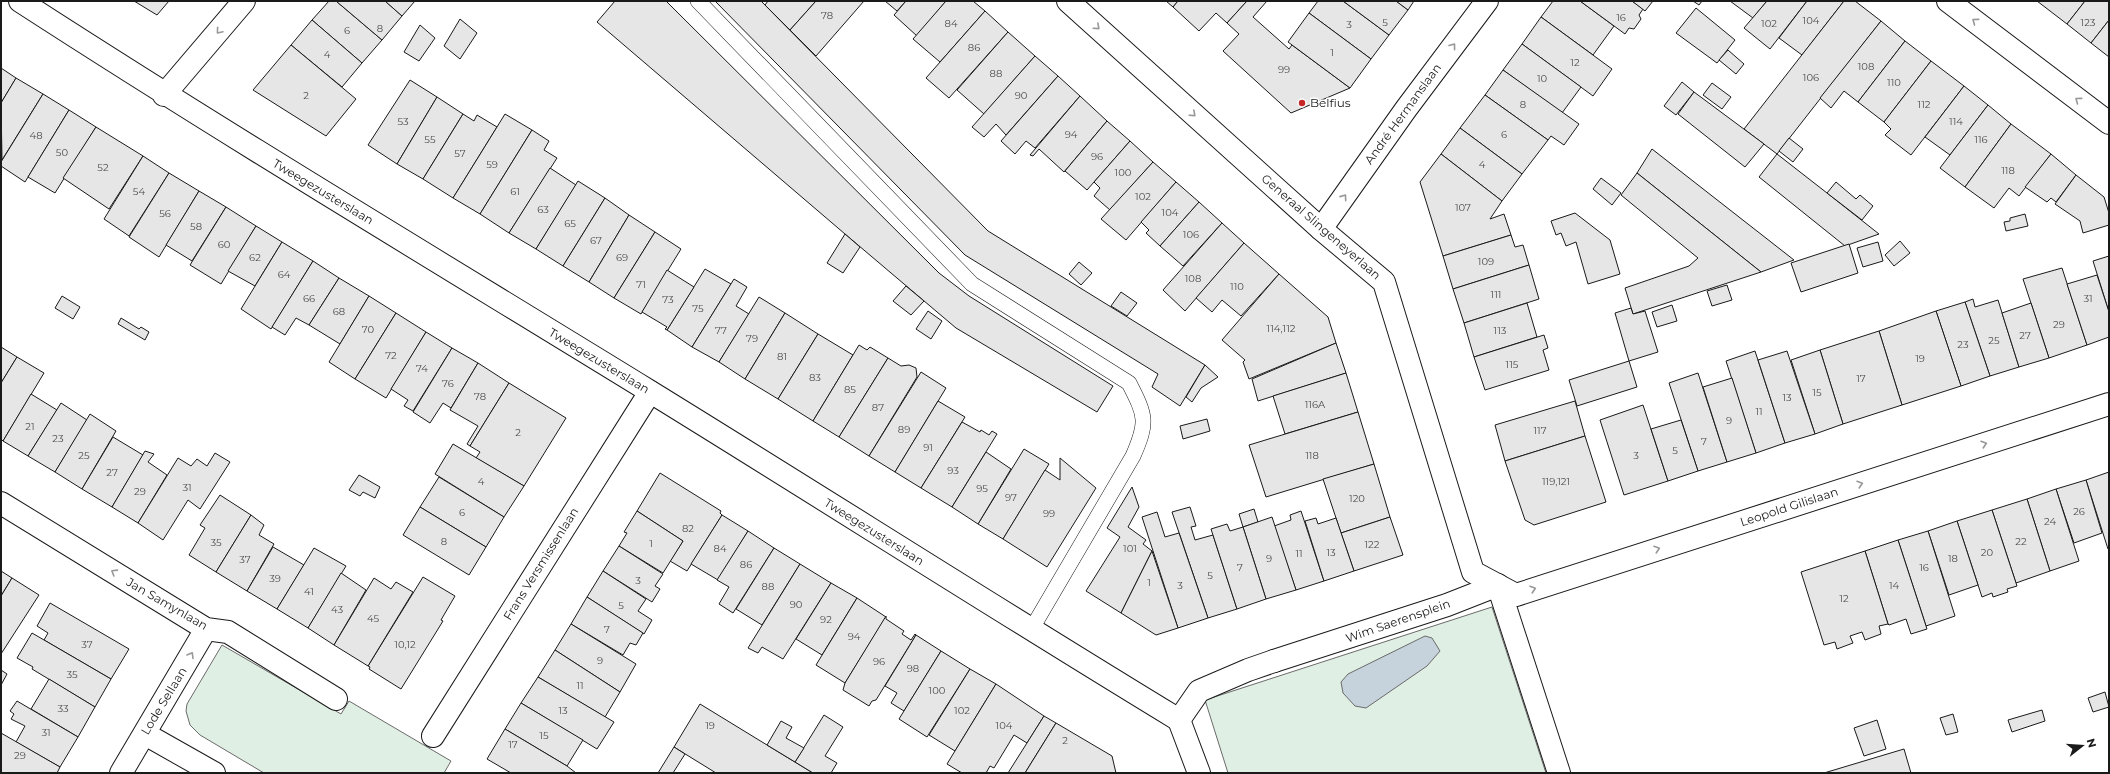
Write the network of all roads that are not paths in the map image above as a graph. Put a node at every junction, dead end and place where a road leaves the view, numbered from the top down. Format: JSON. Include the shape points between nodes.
{"nodes":[{"id":1,"x":20,"y":1,"type":"edge"},
{"id":2,"x":244,"y":1,"type":"edge"},
{"id":3,"x":698,"y":1,"type":"edge"},
{"id":4,"x":1068,"y":1,"type":"edge"},
{"id":5,"x":1487,"y":1,"type":"edge"},
{"id":6,"x":1948,"y":1,"type":"edge"},
{"id":7,"x":164,"y":95,"type":"junction"},
{"id":8,"x":2109,"y":123,"type":"edge"},
{"id":9,"x":1321,"y":229,"type":"junction"},
{"id":10,"x":650,"y":392,"type":"junction"},
{"id":11,"x":2109,"y":404,"type":"edge"},
{"id":12,"x":1,"y":503,"type":"edge"},
{"id":13,"x":1472,"y":572,"type":"joint"},
{"id":14,"x":1498,"y":585,"type":"junction"},
{"id":15,"x":206,"y":630,"type":"junction"},
{"id":16,"x":1031,"y":630,"type":"junction"},
{"id":17,"x":336,"y":699,"type":"dead end"},
{"id":18,"x":1179,"y":720,"type":"junction"},
{"id":19,"x":145,"y":734,"type":"junction"},
{"id":20,"x":433,"y":736,"type":"dead end"},
{"id":21,"x":121,"y":773,"type":"edge"},
{"id":22,"x":214,"y":773,"type":"edge"},
{"id":23,"x":1199,"y":773,"type":"edge"},
{"id":24,"x":1559,"y":773,"type":"edge"}],
"edges":[{"from":1,"to":7,"type":"street","name":"Tweegezusterslaan"},
{"from":2,"to":7,"type":"street","one_way":true},
{"from":3,"to":16,"type":"lane","via":[[972,284],[1130,383],[1142,408],[1143,433],[1133,456]]},
{"from":4,"to":9,"type":"street","name":"Generaal Slingeneyerlaan","one_way":true},
{"from":9,"to":5,"type":"street","name":"André Hermanslaan","one_way":true},
{"from":8,"to":6,"type":"street","one_way":true},
{"from":7,"to":10,"type":"street","name":"Tweegezusterslaan"},
{"from":9,"to":13,"type":"street","name":"Generaal Slingeneyerlaan","via":[[1384,282]]},
{"from":10,"to":16,"type":"street","name":"Tweegezusterslaan"},
{"from":10,"to":20,"type":"street","name":"Frans Versmissenlaan"},
{"from":14,"to":11,"type":"street","name":"Leopold Gilislaan","one_way":true,"via":[[1516,595]]},
{"from":15,"to":12,"type":"street","name":"Jan Samynlaan","one_way":true},
{"from":13,"to":14,"type":"street","name":"Leopold Gilislaan"},
{"from":14,"to":18,"type":"street","name":"Wim Saerensplein","via":[[1447,605],[1248,670],[1199,692]]},
{"from":14,"to":24,"type":"street"},
{"from":15,"to":17,"type":"street","name":"Jan Samynlaan","via":[[228,632]]},
{"from":19,"to":15,"type":"street","name":"Lode Sellaan","one_way":true},
{"from":16,"to":18,"type":"street","name":"Tweegezusterslaan"},
{"from":18,"to":23,"type":"street"},
{"from":19,"to":21,"type":"street","name":"Lode Sellaan"},
{"from":19,"to":22,"type":"street"}]}
